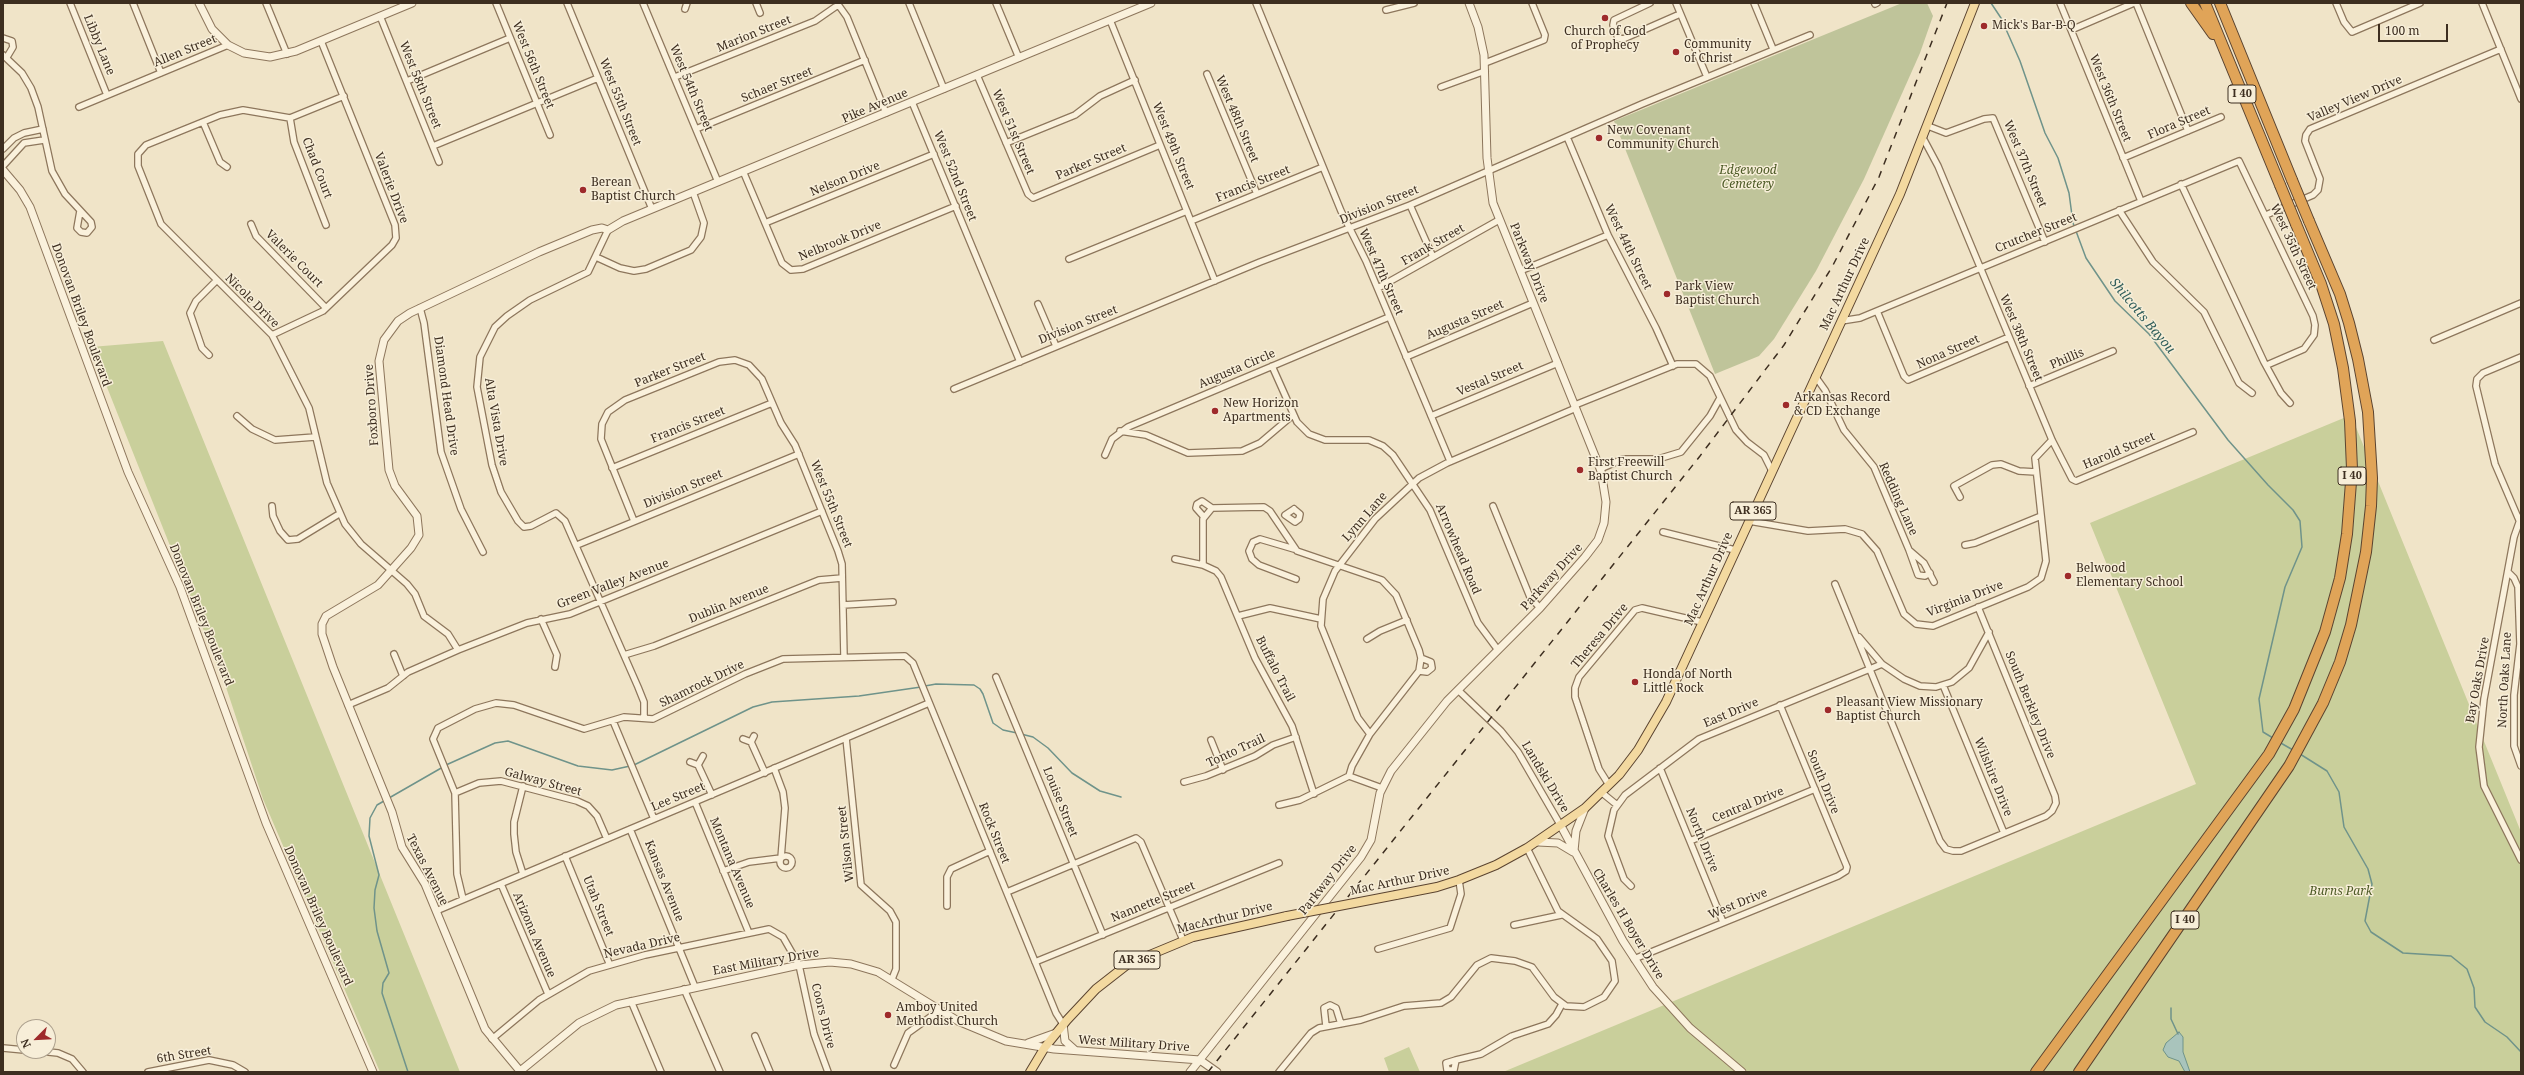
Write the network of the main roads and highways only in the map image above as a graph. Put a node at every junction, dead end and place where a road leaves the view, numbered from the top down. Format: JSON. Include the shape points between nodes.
{"nodes":[{"id":1,"x":1974,"y":3,"type":"edge"},
{"id":2,"x":2191,"y":3,"type":"edge"},
{"id":3,"x":2205,"y":3,"type":"edge"},
{"id":4,"x":2220,"y":3,"type":"edge"},
{"id":5,"x":2224,"y":50,"type":"junction"},
{"id":6,"x":1287,"y":916,"type":"joint"},
{"id":7,"x":1030,"y":1072,"type":"edge"},
{"id":8,"x":2036,"y":1072,"type":"edge"},
{"id":9,"x":2079,"y":1072,"type":"edge"}],
"edges":[{"from":1,"to":6,"type":"main road","name":"Mac Arthur Drive","number":"AR 365","bridge":true,"via":[[1923,138],[1841,321],[1655,722],[1638,750],[1609,785],[1585,808],[1538,842],[1496,865],[1436,887]]},
{"from":2,"to":5,"type":"highway"},
{"from":3,"to":5,"type":"highway","number":"I 40"},
{"from":4,"to":9,"type":"highway","number":"I 40","bridge":true,"via":[[2340,294],[2358,359],[2368,412],[2372,483],[2366,552],[2351,625],[2332,681],[2306,737],[2289,766]]},
{"from":5,"to":8,"type":"highway","number":"I 40","bridge":true,"via":[[2321,284],[2338,342],[2349,406],[2352,469],[2346,542],[2332,609],[2315,660],[2286,725],[2269,754]]},
{"from":6,"to":7,"type":"main road","name":"MacArthur Drive","number":"AR 365","via":[[1233,926],[1183,940],[1128,964],[1096,989],[1063,1024]]}]}
